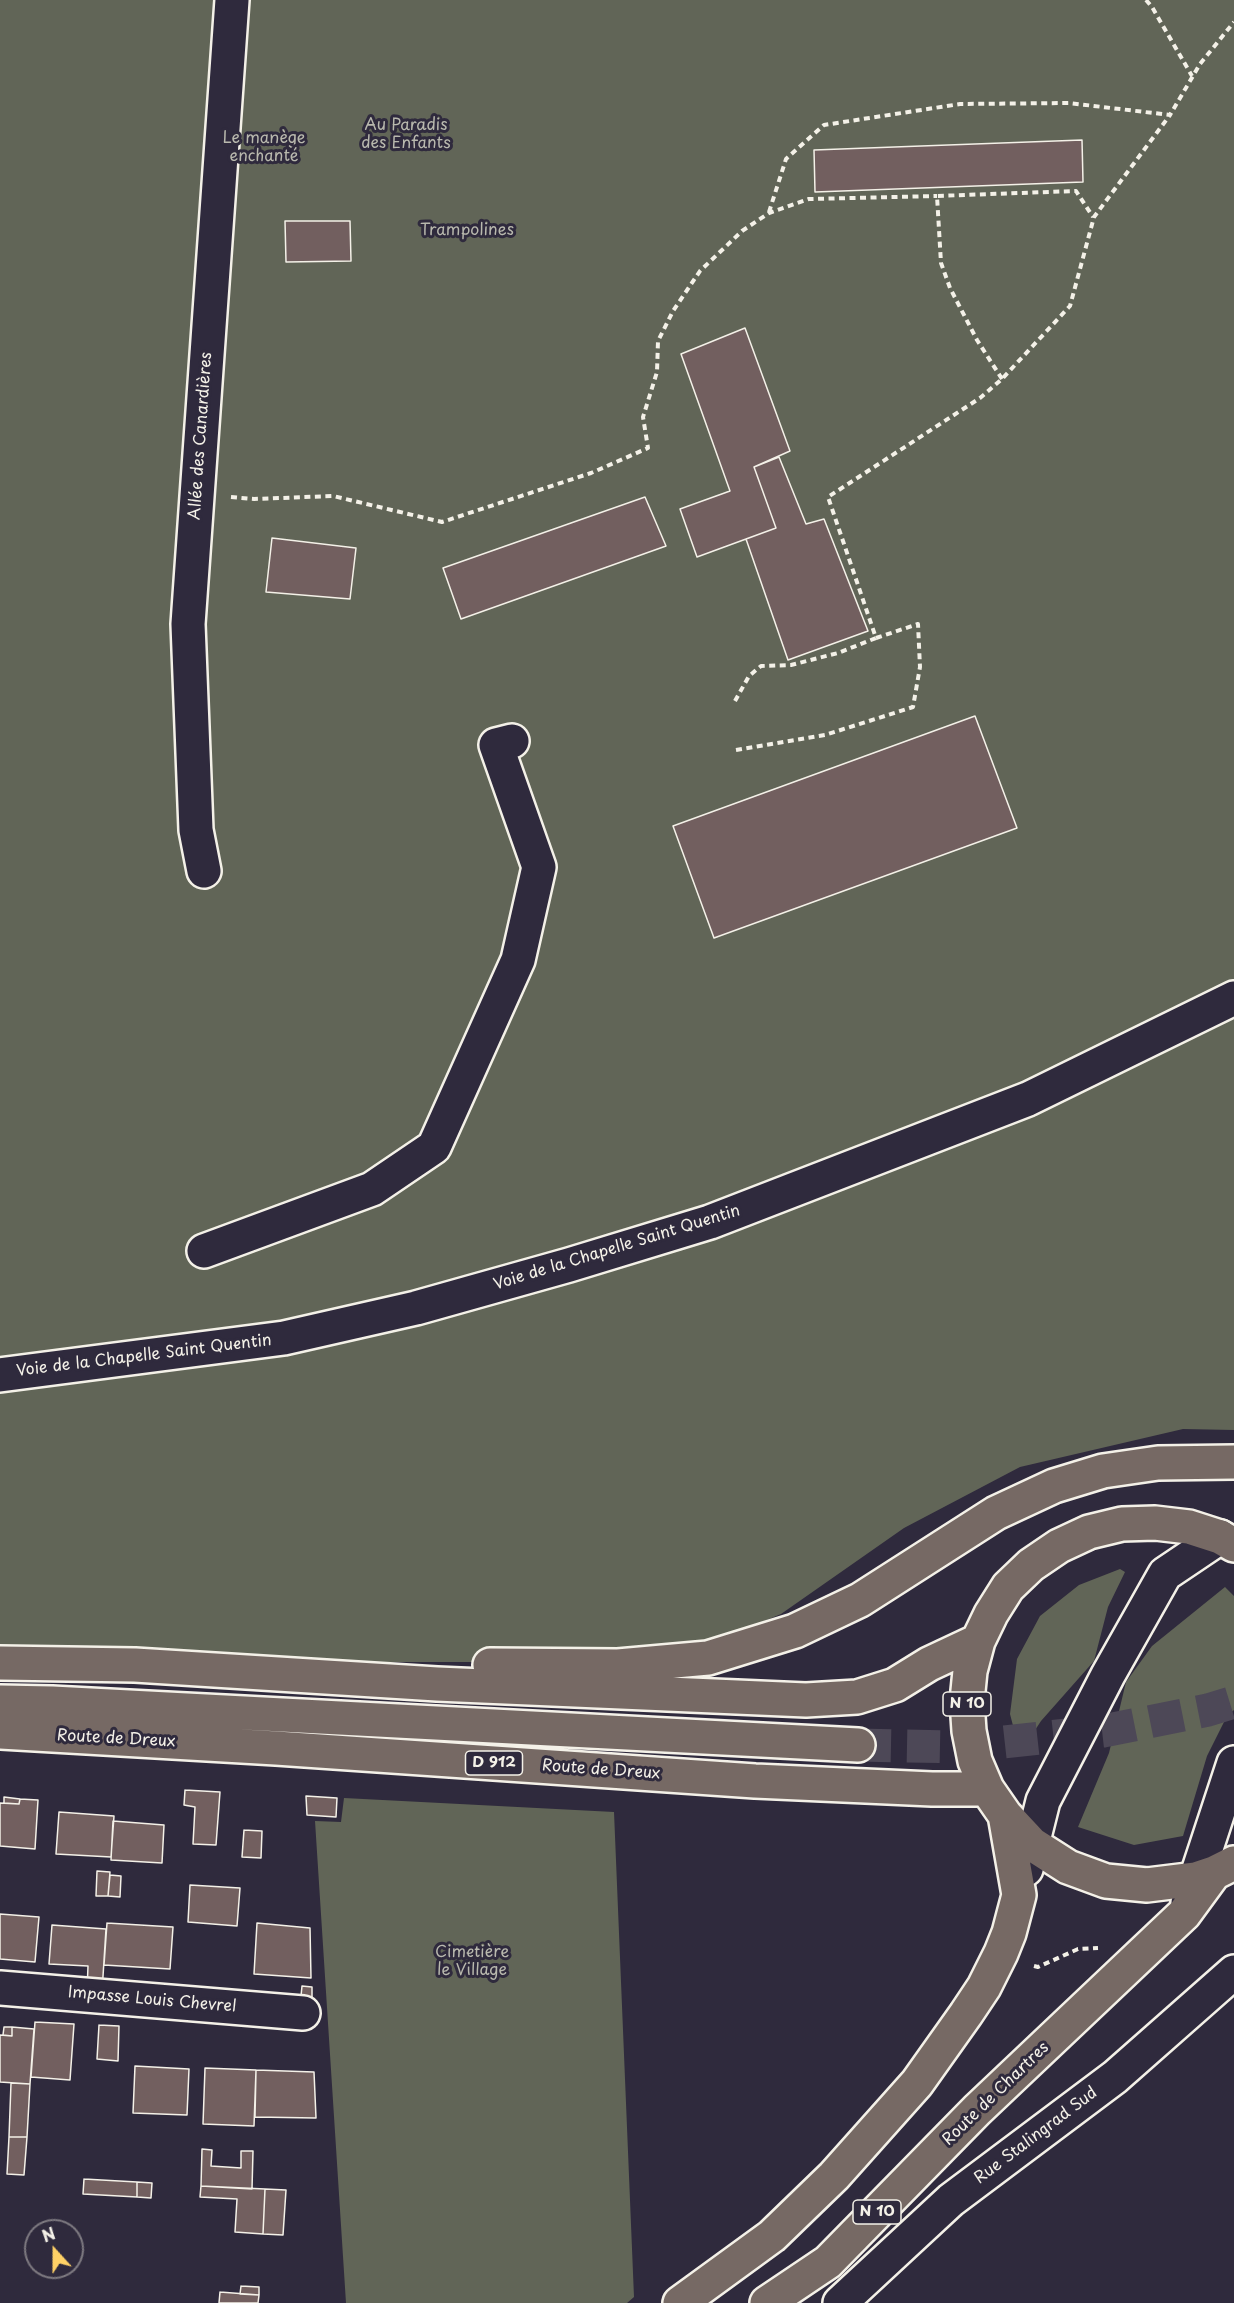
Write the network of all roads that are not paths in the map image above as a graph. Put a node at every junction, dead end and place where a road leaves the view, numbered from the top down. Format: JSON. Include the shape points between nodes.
{"nodes":[{"id":1,"x":232,"y":0,"type":"edge"},
{"id":2,"x":512,"y":741,"type":"dead end"},
{"id":3,"x":204,"y":872,"type":"dead end"},
{"id":4,"x":1234,"y":998,"type":"edge"},
{"id":5,"x":204,"y":1251,"type":"dead end"},
{"id":6,"x":0,"y":1375,"type":"edge"},
{"id":7,"x":1234,"y":1462,"type":"edge"},
{"id":8,"x":1229,"y":1539,"type":"edge"},
{"id":9,"x":978,"y":1641,"type":"junction"},
{"id":10,"x":0,"y":1663,"type":"edge"},
{"id":11,"x":437,"y":1684,"type":"junction"},
{"id":12,"x":0,"y":1702,"type":"edge"},
{"id":13,"x":0,"y":1732,"type":"edge"},
{"id":14,"x":858,"y":1745,"type":"tunnel mouth"},
{"id":15,"x":1234,"y":1762,"type":"edge"},
{"id":16,"x":996,"y":1802,"type":"junction"},
{"id":17,"x":1032,"y":1844,"type":"junction"},
{"id":18,"x":1215,"y":1871,"type":"edge"},
{"id":19,"x":1019,"y":1895,"type":"junction"},
{"id":20,"x":1184,"y":1914,"type":"joint"},
{"id":21,"x":1234,"y":1972,"type":"edge"},
{"id":22,"x":0,"y":1988,"type":"edge"},
{"id":23,"x":303,"y":2013,"type":"dead end"},
{"id":24,"x":680,"y":2303,"type":"edge"},
{"id":25,"x":767,"y":2303,"type":"edge"},
{"id":26,"x":840,"y":2303,"type":"edge"}],
"edges":[{"from":1,"to":3,"type":"street","name":"Allée des Canardières","via":[[188,624],[196,830]]},
{"from":2,"to":5,"type":"street","via":[[496,745],[538,867],[518,960],[434,1147],[372,1189]]},
{"from":4,"to":6,"type":"street","name":"Voie de la Chapelle Saint Quentin","via":[[1028,1099],[710,1222],[416,1308],[284,1338]]},
{"from":7,"to":11,"type":"main road","via":[[1158,1463],[1103,1471],[1054,1486],[996,1513],[860,1600],[795,1631],[708,1658],[618,1666],[477,1665]]},
{"from":8,"to":9,"type":"main road","number":"N 10","via":[[1155,1522],[1089,1532],[1059,1546],[1008,1587]]},
{"from":8,"to":17,"type":"street","via":[[1165,1574],[1043,1801]]},
{"from":9,"to":11,"type":"main road","via":[[928,1664],[895,1685],[857,1697],[806,1700]]},
{"from":9,"to":16,"type":"main road","number":"N 10","via":[[970,1671],[969,1731],[975,1761]]},
{"from":10,"to":11,"type":"main road","via":[[135,1665]]},
{"from":12,"to":14,"type":"main road","name":"Route de Dreux"},
{"from":13,"to":16,"type":"main road","name":"Route de Dreux","number":"D 912","via":[[932,1790]]},
{"from":15,"to":18,"type":"street"},
{"from":16,"to":17,"type":"main road","number":"N 10"},
{"from":16,"to":19,"type":"main road","number":"N 10"},
{"from":17,"to":18,"type":"main road","number":"N 10","via":[[1068,1867],[1106,1881],[1147,1885]]},
{"from":17,"to":19,"type":"street"},
{"from":18,"to":20,"type":"street"},
{"from":19,"to":24,"type":"main road","number":"N 10","via":[[1010,1933],[984,1987],[917,2083],[834,2176],[772,2236]]},
{"from":20,"to":25,"type":"main road","name":"Route de Chartres","number":"N 10","via":[[977,2110],[828,2262]]},
{"from":21,"to":26,"type":"street","name":"Rue Stalingrad Sud","via":[[1115,2077],[951,2200]]},
{"from":22,"to":23,"type":"street","name":"Impasse Louis Chevrel"}]}
